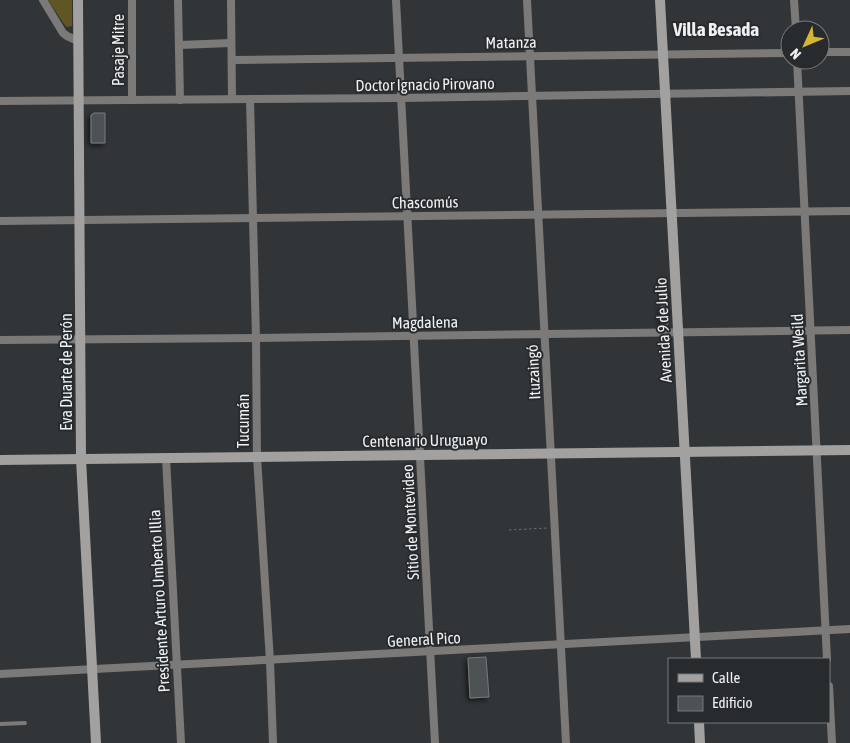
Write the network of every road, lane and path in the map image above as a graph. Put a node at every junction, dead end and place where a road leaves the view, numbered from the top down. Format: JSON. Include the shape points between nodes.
{"nodes":[{"id":1,"x":43,"y":0,"type":"edge"},
{"id":2,"x":78,"y":0,"type":"edge"},
{"id":3,"x":132,"y":0,"type":"edge"},
{"id":4,"x":178,"y":0,"type":"edge"},
{"id":5,"x":231,"y":0,"type":"edge"},
{"id":6,"x":396,"y":0,"type":"edge"},
{"id":7,"x":527,"y":0,"type":"edge"},
{"id":8,"x":660,"y":0,"type":"edge"},
{"id":9,"x":794,"y":0,"type":"edge"},
{"id":10,"x":795,"y":20,"type":"edge"},
{"id":11,"x":78,"y":41,"type":"junction"},
{"id":12,"x":232,"y":44,"type":"junction"},
{"id":13,"x":179,"y":45,"type":"junction"},
{"id":14,"x":830,"y":52,"type":"edge"},
{"id":15,"x":850,"y":52,"type":"edge"},
{"id":16,"x":780,"y":53,"type":"edge"},
{"id":17,"x":529,"y":55,"type":"junction"},
{"id":18,"x":662,"y":56,"type":"junction"},
{"id":19,"x":399,"y":58,"type":"junction"},
{"id":20,"x":232,"y":60,"type":"junction"},
{"id":21,"x":797,"y":70,"type":"edge"},
{"id":22,"x":850,"y":91,"type":"edge"},
{"id":23,"x":798,"y":92,"type":"junction"},
{"id":24,"x":665,"y":94,"type":"junction"},
{"id":25,"x":532,"y":96,"type":"junction"},
{"id":26,"x":402,"y":98,"type":"junction"},
{"id":27,"x":232,"y":99,"type":"junction"},
{"id":28,"x":250,"y":99,"type":"junction"},
{"id":29,"x":132,"y":100,"type":"junction"},
{"id":30,"x":180,"y":100,"type":"junction"},
{"id":31,"x":0,"y":101,"type":"edge"},
{"id":32,"x":78,"y":102,"type":"junction"},
{"id":33,"x":850,"y":211,"type":"edge"},
{"id":34,"x":805,"y":212,"type":"junction"},
{"id":35,"x":672,"y":213,"type":"junction"},
{"id":36,"x":538,"y":214,"type":"junction"},
{"id":37,"x":407,"y":217,"type":"junction"},
{"id":38,"x":253,"y":219,"type":"junction"},
{"id":39,"x":80,"y":220,"type":"junction"},
{"id":40,"x":0,"y":221,"type":"edge"},
{"id":41,"x":850,"y":330,"type":"edge"},
{"id":42,"x":678,"y":332,"type":"junction"},
{"id":43,"x":811,"y":332,"type":"junction"},
{"id":44,"x":544,"y":335,"type":"junction"},
{"id":45,"x":413,"y":336,"type":"junction"},
{"id":46,"x":256,"y":338,"type":"junction"},
{"id":47,"x":82,"y":339,"type":"junction"},
{"id":48,"x":0,"y":340,"type":"edge"},
{"id":49,"x":817,"y":450,"type":"junction"},
{"id":50,"x":850,"y":450,"type":"edge"},
{"id":51,"x":685,"y":451,"type":"junction"},
{"id":52,"x":551,"y":453,"type":"junction"},
{"id":53,"x":420,"y":455,"type":"junction"},
{"id":54,"x":257,"y":457,"type":"junction"},
{"id":55,"x":166,"y":458,"type":"junction"},
{"id":56,"x":81,"y":459,"type":"junction"},
{"id":57,"x":0,"y":460,"type":"edge"},
{"id":58,"x":555,"y":528,"type":"junction"},
{"id":59,"x":509,"y":530,"type":"dead end"},
{"id":60,"x":850,"y":629,"type":"edge"},
{"id":61,"x":826,"y":630,"type":"junction"},
{"id":62,"x":694,"y":636,"type":"junction"},
{"id":63,"x":560,"y":644,"type":"junction"},
{"id":64,"x":430,"y":652,"type":"junction"},
{"id":65,"x":696,"y":658,"type":"edge"},
{"id":66,"x":827,"y":658,"type":"edge"},
{"id":67,"x":270,"y":661,"type":"junction"},
{"id":68,"x":176,"y":665,"type":"junction"},
{"id":69,"x":91,"y":669,"type":"junction"},
{"id":70,"x":0,"y":674,"type":"edge"},
{"id":71,"x":830,"y":705,"type":"edge"},
{"id":72,"x":25,"y":723,"type":"dead end"},
{"id":73,"x":699,"y":723,"type":"edge"},
{"id":74,"x":0,"y":724,"type":"edge"},
{"id":75,"x":96,"y":743,"type":"edge"},
{"id":76,"x":181,"y":743,"type":"edge"},
{"id":77,"x":273,"y":743,"type":"edge"},
{"id":78,"x":435,"y":743,"type":"edge"},
{"id":79,"x":566,"y":743,"type":"edge"},
{"id":80,"x":700,"y":743,"type":"edge"},
{"id":81,"x":832,"y":743,"type":"edge"}],
"edges":[{"from":1,"to":11,"type":"street","via":[[63,33]]},
{"from":2,"to":11,"type":"main road","name":"Eva Duarte de Perón"},
{"from":3,"to":29,"type":"street","name":"Pasaje Mitre"},
{"from":4,"to":13,"type":"street"},
{"from":5,"to":12,"type":"street"},
{"from":6,"to":19,"type":"street","name":"Sitio de Montevideo"},
{"from":7,"to":17,"type":"street","name":"Ituzaingó"},
{"from":8,"to":18,"type":"main road","name":"Avenida 9 de Julio"},
{"from":9,"to":10,"type":"street"},
{"from":11,"to":32,"type":"main road","name":"Eva Duarte de Perón"},
{"from":12,"to":13,"type":"street"},
{"from":12,"to":20,"type":"street"},
{"from":13,"to":30,"type":"street"},
{"from":14,"to":15,"type":"street"},
{"from":16,"to":18,"type":"street","name":"Matanza"},
{"from":17,"to":18,"type":"street","name":"Matanza"},
{"from":17,"to":19,"type":"street","name":"Matanza"},
{"from":17,"to":25,"type":"street","name":"Ituzaingó"},
{"from":18,"to":24,"type":"main road","name":"Avenida 9 de Julio"},
{"from":19,"to":20,"type":"street","name":"Matanza"},
{"from":19,"to":26,"type":"street","name":"Sitio de Montevideo"},
{"from":20,"to":27,"type":"street"},
{"from":21,"to":23,"type":"street","name":"Margarita Weild"},
{"from":22,"to":23,"type":"street","name":"Doctor Ignacio Pirovano"},
{"from":23,"to":24,"type":"street","name":"Doctor Ignacio Pirovano"},
{"from":23,"to":34,"type":"street","name":"Margarita Weild"},
{"from":24,"to":25,"type":"street","name":"Doctor Ignacio Pirovano"},
{"from":24,"to":35,"type":"main road","name":"Avenida 9 de Julio"},
{"from":25,"to":26,"type":"street","name":"Doctor Ignacio Pirovano"},
{"from":25,"to":36,"type":"street","name":"Ituzaingó"},
{"from":26,"to":28,"type":"street","name":"Doctor Ignacio Pirovano"},
{"from":26,"to":37,"type":"street","name":"Sitio de Montevideo"},
{"from":27,"to":28,"type":"street","name":"Doctor Ignacio Pirovano"},
{"from":27,"to":30,"type":"street","name":"Doctor Ignacio Pirovano"},
{"from":28,"to":38,"type":"street","name":"Tucumán"},
{"from":29,"to":30,"type":"street","name":"Doctor Ignacio Pirovano"},
{"from":29,"to":32,"type":"street","name":"Doctor Ignacio Pirovano"},
{"from":31,"to":32,"type":"street","name":"Doctor Ignacio Pirovano"},
{"from":32,"to":39,"type":"main road","name":"Eva Duarte de Perón"},
{"from":33,"to":34,"type":"street","name":"Chascomús"},
{"from":34,"to":35,"type":"street","name":"Chascomús"},
{"from":34,"to":43,"type":"street","name":"Margarita Weild"},
{"from":35,"to":36,"type":"street","name":"Chascomús"},
{"from":35,"to":42,"type":"main road","name":"Avenida 9 de Julio"},
{"from":36,"to":37,"type":"street","name":"Chascomús"},
{"from":36,"to":44,"type":"street","name":"Ituzaingó"},
{"from":37,"to":38,"type":"street","name":"Chascomús"},
{"from":37,"to":45,"type":"street","name":"Sitio de Montevideo"},
{"from":38,"to":39,"type":"street","name":"Chascomús"},
{"from":38,"to":46,"type":"street","name":"Tucumán"},
{"from":39,"to":40,"type":"street","name":"Chascomús"},
{"from":39,"to":47,"type":"main road","name":"Eva Duarte de Perón"},
{"from":41,"to":43,"type":"street","name":"Magdalena"},
{"from":42,"to":43,"type":"street","name":"Magdalena"},
{"from":42,"to":44,"type":"street","name":"Magdalena"},
{"from":42,"to":51,"type":"main road","name":"Avenida 9 de Julio"},
{"from":43,"to":49,"type":"street","name":"Margarita Weild"},
{"from":44,"to":45,"type":"street","name":"Magdalena"},
{"from":44,"to":52,"type":"street","name":"Ituzaingó"},
{"from":45,"to":46,"type":"street","name":"Magdalena"},
{"from":45,"to":53,"type":"street","name":"Sitio de Montevideo"},
{"from":46,"to":47,"type":"street","name":"Magdalena"},
{"from":46,"to":54,"type":"street","name":"Tucumán"},
{"from":47,"to":48,"type":"street","name":"Magdalena"},
{"from":47,"to":56,"type":"main road","name":"Eva Duarte de Perón"},
{"from":49,"to":50,"type":"main road","name":"Centenario Uruguayo"},
{"from":49,"to":51,"type":"main road","name":"Centenario Uruguayo"},
{"from":49,"to":61,"type":"street","name":"Margarita Weild"},
{"from":51,"to":52,"type":"main road","name":"Centenario Uruguayo"},
{"from":51,"to":62,"type":"main road","name":"Avenida 9 de Julio"},
{"from":52,"to":53,"type":"main road","name":"Centenario Uruguayo"},
{"from":52,"to":58,"type":"street","name":"Ituzaingó"},
{"from":53,"to":54,"type":"main road","name":"Centenario Uruguayo"},
{"from":53,"to":64,"type":"street","name":"Sitio de Montevideo"},
{"from":54,"to":55,"type":"main road","name":"Centenario Uruguayo"},
{"from":54,"to":67,"type":"street","name":"Tucumán"},
{"from":55,"to":56,"type":"main road","name":"Centenario Uruguayo"},
{"from":55,"to":68,"type":"street","name":"Presidente Arturo Umberto Illia"},
{"from":56,"to":57,"type":"main road","name":"Centenario Uruguayo"},
{"from":56,"to":69,"type":"main road","name":"Eva Duarte de Perón"},
{"from":58,"to":59,"type":"path"},
{"from":58,"to":63,"type":"street","name":"Ituzaingó"},
{"from":60,"to":61,"type":"street","name":"General Pico"},
{"from":61,"to":62,"type":"street","name":"General Pico"},
{"from":61,"to":66,"type":"street","name":"Margarita Weild"},
{"from":62,"to":63,"type":"street","name":"General Pico"},
{"from":62,"to":65,"type":"main road","name":"Avenida 9 de Julio"},
{"from":63,"to":64,"type":"street","name":"General Pico"},
{"from":63,"to":79,"type":"street","name":"Ituzaingó"},
{"from":64,"to":67,"type":"street","name":"General Pico"},
{"from":64,"to":78,"type":"street","name":"Sitio de Montevideo"},
{"from":67,"to":68,"type":"street","name":"General Pico"},
{"from":67,"to":77,"type":"street","name":"Tucumán"},
{"from":68,"to":69,"type":"street","name":"General Pico"},
{"from":68,"to":76,"type":"street","name":"Presidente Arturo Umberto Illia"},
{"from":69,"to":70,"type":"street","name":"General Pico"},
{"from":69,"to":75,"type":"main road","name":"Eva Duarte de Perón"},
{"from":71,"to":81,"type":"street"},
{"from":72,"to":74,"type":"lane"},
{"from":73,"to":80,"type":"main road"}]}
